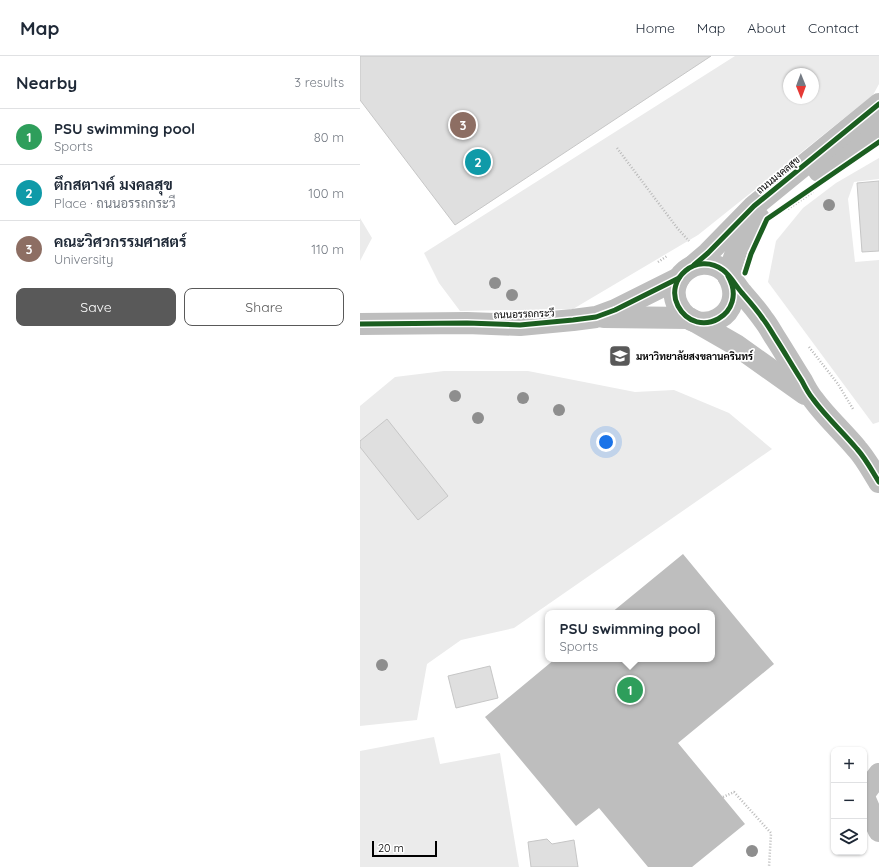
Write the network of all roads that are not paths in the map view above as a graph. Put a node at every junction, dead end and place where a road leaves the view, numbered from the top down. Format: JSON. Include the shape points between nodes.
{"nodes":[{"id":1,"x":879,"y":104,"type":"edge"},
{"id":2,"x":879,"y":126,"type":"edge"},
{"id":3,"x":692,"y":267,"type":"junction"},
{"id":4,"x":728,"y":276,"type":"junction"},
{"id":5,"x":596,"y":317,"type":"junction"},
{"id":6,"x":689,"y":318,"type":"junction"},
{"id":7,"x":360,"y":324,"type":"edge"},
{"id":8,"x":813,"y":399,"type":"junction"},
{"id":9,"x":879,"y":482,"type":"edge"},
{"id":10,"x":879,"y":774,"type":"edge"},
{"id":11,"x":867,"y":791,"type":"edge"},
{"id":12,"x":867,"y":802,"type":"edge"},
{"id":13,"x":879,"y":831,"type":"edge"}],
"edges":[{"from":1,"to":3,"type":"street","name":"ถนนมงคลสุข","via":[[754,206]]},
{"from":2,"to":4,"type":"street","via":[[761,215],[738,246]]},
{"from":3,"to":4,"type":"street","via":[[704,263],[714,265]]},
{"from":3,"to":5,"type":"street","name":"ถนนอรรถกระวี","via":[[615,310]]},
{"from":3,"to":6,"type":"street","via":[[676,284],[675,298],[683,313]]},
{"from":4,"to":6,"type":"street","via":[[734,293],[728,311],[716,320],[706,322]]},
{"from":4,"to":8,"type":"street","via":[[764,319]]},
{"from":5,"to":6,"type":"street"},
{"from":5,"to":7,"type":"street","name":"ถนนอรรถกระวี","via":[[530,324]]},
{"from":6,"to":8,"type":"street","via":[[736,345]]},
{"from":8,"to":9,"type":"street","via":[[858,450]]},
{"from":10,"to":11,"type":"street"},
{"from":12,"to":13,"type":"street"}]}
